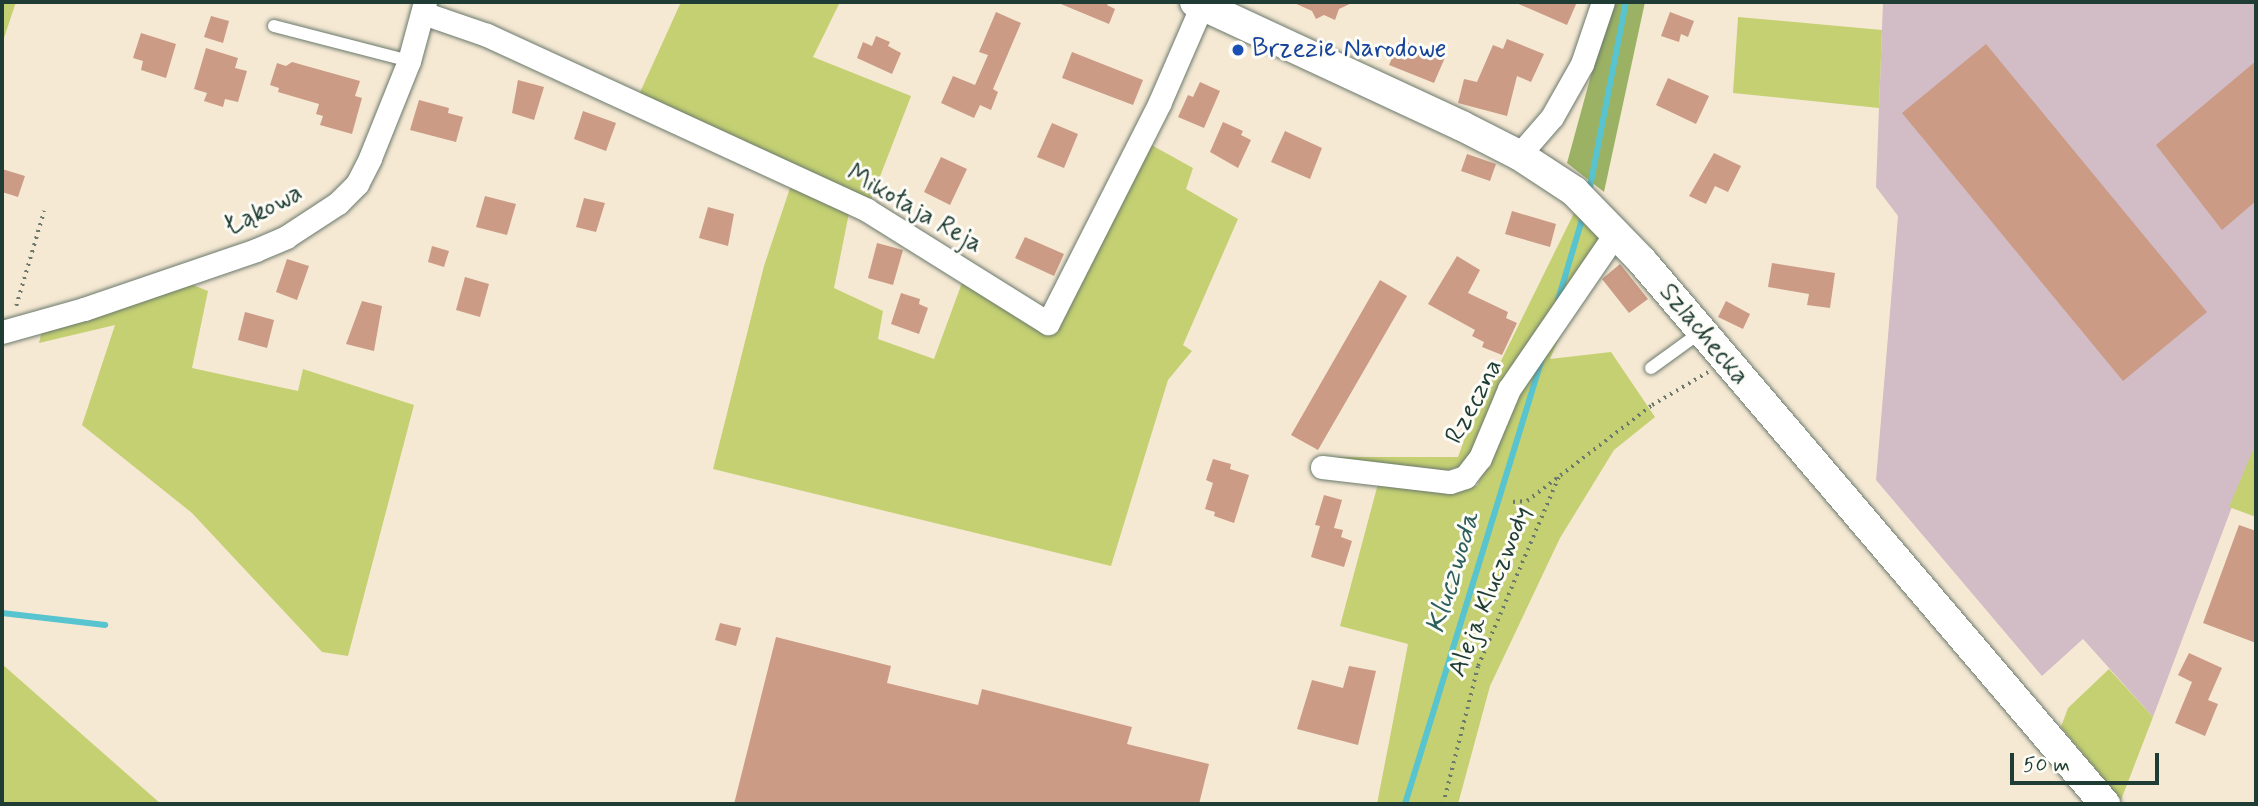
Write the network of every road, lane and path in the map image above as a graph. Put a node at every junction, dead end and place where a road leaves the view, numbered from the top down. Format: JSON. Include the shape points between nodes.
{"nodes":[{"id":1,"x":1603,"y":2,"type":"edge"},
{"id":2,"x":1198,"y":3,"type":"edge"},
{"id":3,"x":424,"y":7,"type":"edge"},
{"id":4,"x":274,"y":26,"type":"dead end"},
{"id":5,"x":409,"y":61,"type":"junction"},
{"id":6,"x":1519,"y":155,"type":"junction"},
{"id":7,"x":44,"y":211,"type":"dead end"},
{"id":8,"x":1611,"y":228,"type":"junction"},
{"id":9,"x":5,"y":331,"type":"edge"},
{"id":10,"x":1711,"y":343,"type":"junction"},
{"id":11,"x":1651,"y":368,"type":"dead end"},
{"id":12,"x":1322,"y":467,"type":"dead end"},
{"id":13,"x":1559,"y":476,"type":"junction"},
{"id":14,"x":1513,"y":502,"type":"dead end"},
{"id":15,"x":1443,"y":804,"type":"edge"},
{"id":16,"x":2105,"y":804,"type":"edge"}],
"edges":[{"from":1,"to":6,"type":"street","via":[[1582,64],[1552,117]]},
{"from":2,"to":3,"type":"street","name":"Mikołaja Reja","via":[[1159,104],[1048,323],[867,210]]},
{"from":2,"to":6,"type":"street","name":"Szlachecka"},
{"from":3,"to":5,"type":"street","name":"Łąkowa"},
{"from":4,"to":5,"type":"lane"},
{"from":5,"to":9,"type":"street","name":"Łąkowa","via":[[357,184],[338,203],[286,237],[256,250]]},
{"from":6,"to":8,"type":"street","name":"Szlachecka","via":[[1574,191]]},
{"from":7,"to":9,"type":"path"},
{"from":8,"to":10,"type":"street","name":"Szlachecka"},
{"from":8,"to":12,"type":"street","name":"Rzeczna","via":[[1509,389],[1480,458],[1465,477],[1450,482]]},
{"from":10,"to":11,"type":"lane"},
{"from":10,"to":13,"type":"path","via":[[1709,372],[1651,405]]},
{"from":10,"to":16,"type":"street","name":"Szlachecka"},
{"from":13,"to":14,"type":"path","via":[[1527,500]]},
{"from":13,"to":15,"type":"path","name":"Aleja Kluczwody","via":[[1478,666]]}]}
